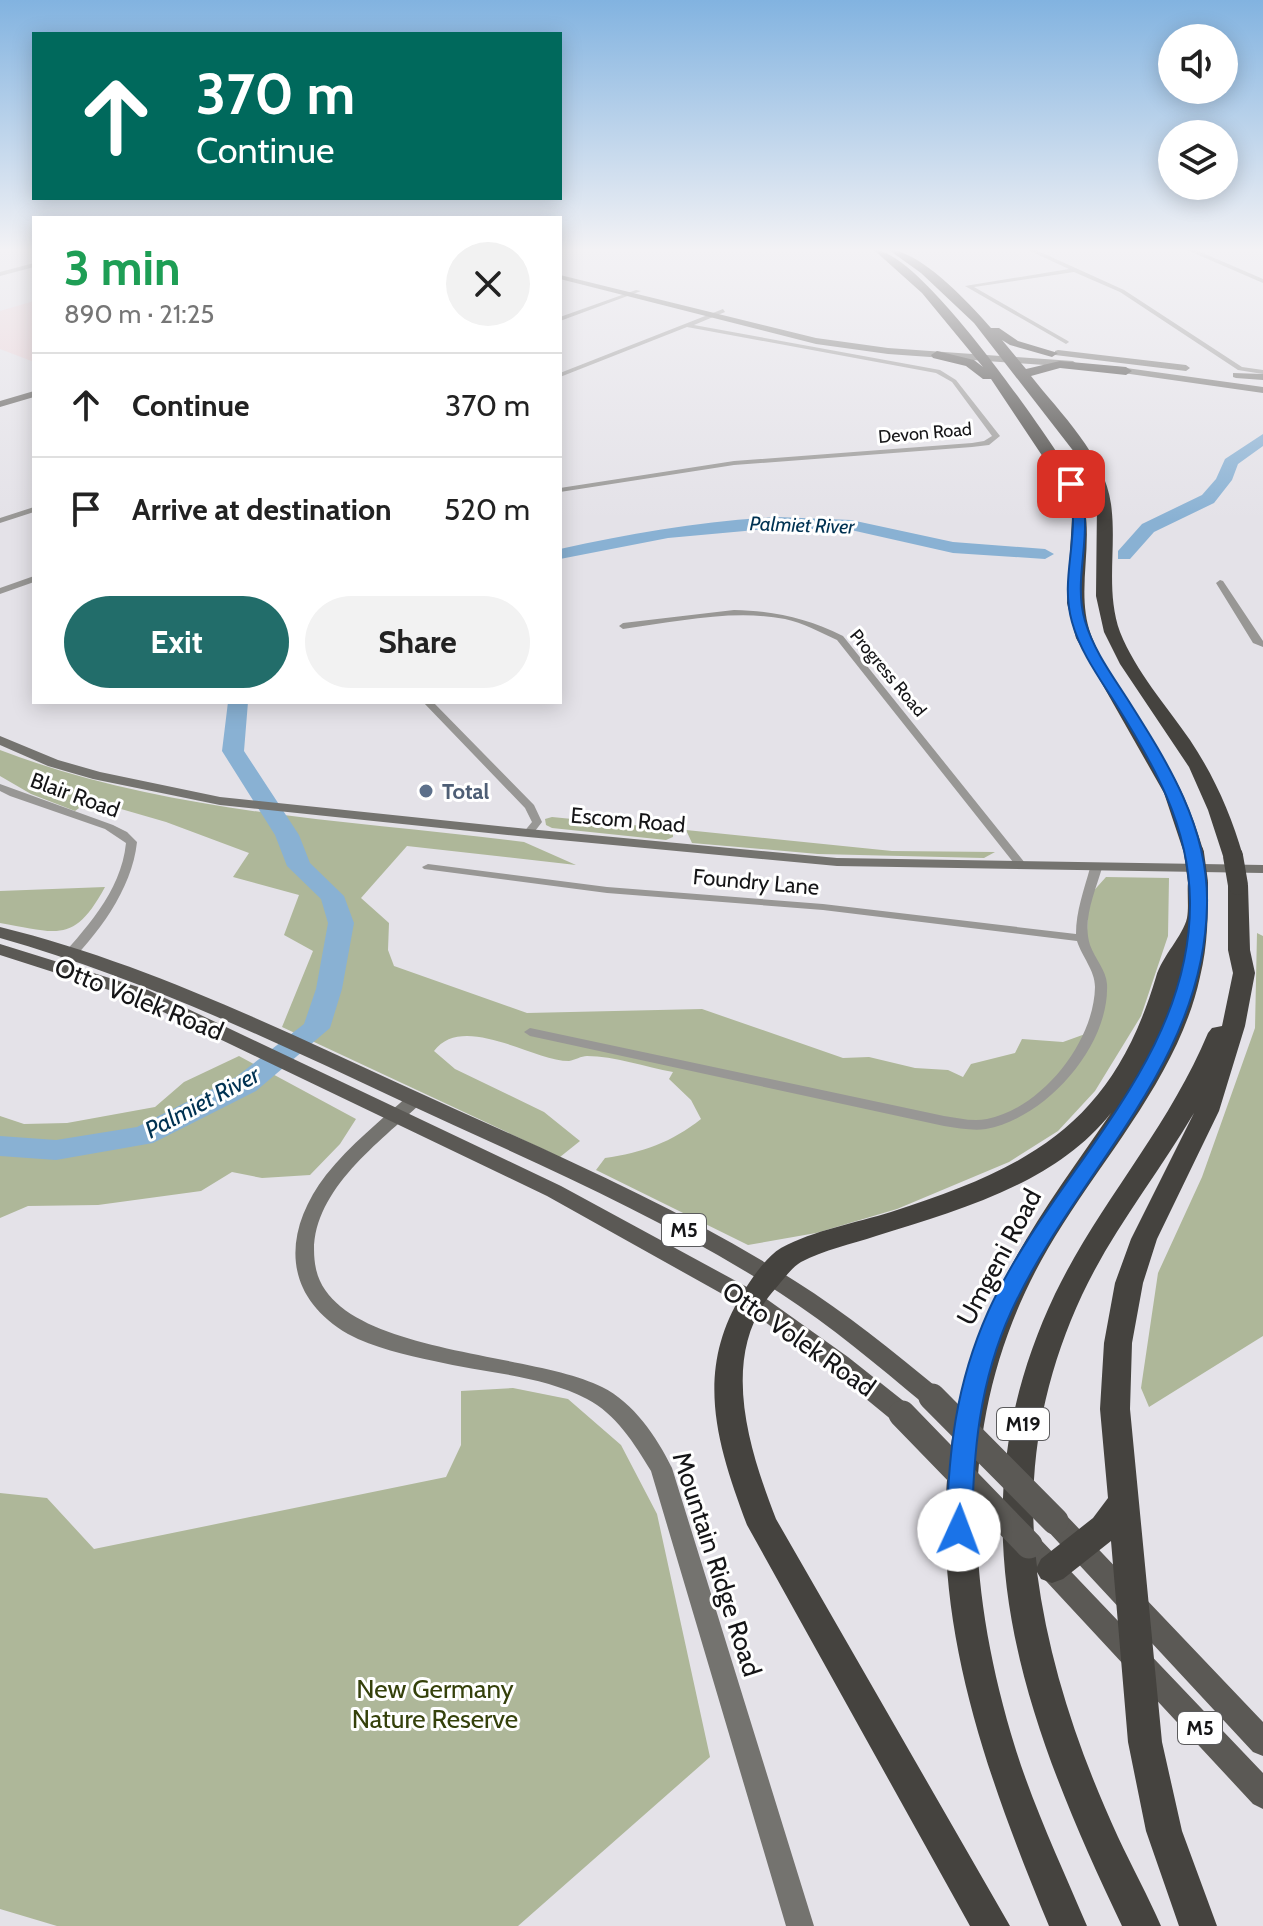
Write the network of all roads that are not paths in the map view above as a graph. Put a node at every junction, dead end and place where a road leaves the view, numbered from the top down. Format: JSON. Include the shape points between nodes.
{"nodes":[{"id":1,"x":649,"y":340,"type":"edge"},
{"id":2,"x":768,"y":340,"type":"edge"},
{"id":3,"x":811,"y":340,"type":"edge"},
{"id":4,"x":864,"y":340,"type":"edge"},
{"id":5,"x":967,"y":340,"type":"edge"},
{"id":6,"x":996,"y":340,"type":"edge"},
{"id":7,"x":1010,"y":340,"type":"edge"},
{"id":8,"x":1062,"y":340,"type":"edge"},
{"id":9,"x":1196,"y":340,"type":"edge"},
{"id":10,"x":1066,"y":342,"type":"dead end"},
{"id":11,"x":978,"y":353,"type":"junction"},
{"id":12,"x":1052,"y":353,"type":"junction"},
{"id":13,"x":937,"y":355,"type":"junction"},
{"id":14,"x":1007,"y":355,"type":"junction"},
{"id":15,"x":1126,"y":371,"type":"junction"},
{"id":16,"x":562,"y":374,"type":"edge"},
{"id":17,"x":1024,"y":375,"type":"junction"},
{"id":18,"x":1263,"y":376,"type":"edge"},
{"id":19,"x":1263,"y":390,"type":"edge"},
{"id":20,"x":32,"y":395,"type":"edge"},
{"id":21,"x":0,"y":404,"type":"edge"},
{"id":22,"x":1016,"y":406,"type":"junction"},
{"id":23,"x":562,"y":490,"type":"edge"},
{"id":24,"x":32,"y":510,"type":"edge"},
{"id":25,"x":0,"y":521,"type":"edge"},
{"id":26,"x":32,"y":580,"type":"edge"},
{"id":27,"x":1220,"y":583,"type":"dead end"},
{"id":28,"x":0,"y":591,"type":"edge"},
{"id":29,"x":623,"y":626,"type":"dead end"},
{"id":30,"x":1263,"y":644,"type":"edge"},
{"id":31,"x":430,"y":704,"type":"edge"},
{"id":32,"x":0,"y":740,"type":"edge"},
{"id":33,"x":0,"y":787,"type":"edge"},
{"id":34,"x":528,"y":833,"type":"junction"},
{"id":35,"x":1021,"y":865,"type":"junction"},
{"id":36,"x":428,"y":867,"type":"dead end"},
{"id":37,"x":1096,"y":868,"type":"junction"},
{"id":38,"x":1263,"y":869,"type":"edge"},
{"id":39,"x":1199,"y":918,"type":"junction"},
{"id":40,"x":0,"y":932,"type":"edge"},
{"id":41,"x":1082,"y":938,"type":"junction"},
{"id":42,"x":0,"y":949,"type":"edge"},
{"id":43,"x":1239,"y":950,"type":"junction"},
{"id":44,"x":76,"y":952,"type":"junction"},
{"id":45,"x":59,"y":966,"type":"junction"},
{"id":46,"x":530,"y":1032,"type":"dead end"},
{"id":47,"x":415,"y":1099,"type":"junction"},
{"id":48,"x":397,"y":1117,"type":"junction"},
{"id":49,"x":759,"y":1287,"type":"junction"},
{"id":50,"x":1122,"y":1502,"type":"junction"},
{"id":51,"x":1080,"y":1548,"type":"junction"},
{"id":52,"x":1052,"y":1569,"type":"junction"},
{"id":53,"x":1134,"y":1604,"type":"junction"},
{"id":54,"x":1137,"y":1661,"type":"junction"},
{"id":55,"x":1263,"y":1742,"type":"edge"},
{"id":56,"x":1263,"y":1794,"type":"edge"},
{"id":57,"x":800,"y":1926,"type":"edge"},
{"id":58,"x":991,"y":1926,"type":"edge"},
{"id":59,"x":1068,"y":1926,"type":"edge"},
{"id":60,"x":1142,"y":1926,"type":"edge"},
{"id":61,"x":1198,"y":1926,"type":"edge"}],
"edges":[{"from":1,"to":16,"type":"street"},
{"from":2,"to":23,"type":"street","name":"Devon Road","via":[[938,371],[954,381],[996,436],[972,445],[734,463]]},
{"from":3,"to":13,"type":"main road"},
{"from":4,"to":11,"type":"main road"},
{"from":5,"to":11,"type":"highway","number":"M19"},
{"from":6,"to":14,"type":"highway","number":"M19"},
{"from":7,"to":12,"type":"highway"},
{"from":8,"to":10,"type":"street"},
{"from":9,"to":18,"type":"street","via":[[1240,369]]},
{"from":11,"to":13,"type":"main road"},
{"from":11,"to":14,"type":"main road"},
{"from":11,"to":22,"type":"highway","number":"M19"},
{"from":12,"to":14,"type":"main road"},
{"from":12,"to":18,"type":"main road"},
{"from":13,"to":22,"type":"highway","via":[[976,365]]},
{"from":14,"to":15,"type":"main road"},
{"from":14,"to":17,"type":"highway","number":"M19"},
{"from":15,"to":17,"type":"highway","via":[[1055,366]]},
{"from":15,"to":19,"type":"main road"},
{"from":17,"to":43,"type":"highway","number":"M19","bridge":true,"via":[[1104,489],[1107,617],[1124,655],[1207,782],[1233,856]]},
{"from":20,"to":21,"type":"main road"},
{"from":22,"to":39,"type":"highway","number":"M19","bridge":true,"via":[[1076,497],[1073,586],[1082,635],[1176,794],[1194,853]]},
{"from":24,"to":25,"type":"street"},
{"from":26,"to":28,"type":"street"},
{"from":27,"to":30,"type":"street"},
{"from":29,"to":35,"type":"street","name":"Progress Road","via":[[769,612],[815,623],[840,638]]},
{"from":31,"to":34,"type":"street","via":[[530,807],[537,822]]},
{"from":32,"to":34,"type":"main road","name":"Escom Road","via":[[98,776],[220,801]]},
{"from":33,"to":44,"type":"street","name":"Blair Road","via":[[119,831],[132,842],[126,867]]},
{"from":34,"to":35,"type":"main road","name":"Escom Road","via":[[837,862]]},
{"from":35,"to":37,"type":"main road","name":"Escom Road"},
{"from":36,"to":41,"type":"street","name":"Foundry Lane"},
{"from":37,"to":38,"type":"main road","name":"Escom Road"},
{"from":37,"to":41,"type":"street"},
{"from":39,"to":49,"type":"highway","via":[[1172,964],[1147,1038],[1076,1136],[1018,1174],[955,1201],[800,1251]]},
{"from":39,"to":59,"type":"highway","name":"Umgeni Road","number":"M19","via":[[1194,963],[1171,1032],[999,1312],[976,1378],[961,1446],[958,1559],[975,1672],[1007,1781]]},
{"from":40,"to":44,"type":"main road","name":"Otto Volek Road","number":"M5"},
{"from":41,"to":46,"type":"street","via":[[1101,987],[1081,1050],[1047,1092],[985,1124],[944,1121]]},
{"from":42,"to":45,"type":"main road","name":"Otto Volek Road","number":"M5"},
{"from":43,"to":50,"type":"highway","via":[[1244,973],[1222,1071],[1144,1239],[1122,1311],[1115,1397]]},
{"from":43,"to":60,"type":"highway","number":"M19","via":[[1233,991],[1212,1056],[1101,1237],[1045,1345],[1023,1425],[1014,1506],[1020,1583],[1046,1697],[1070,1771]]},
{"from":44,"to":45,"type":"street","name":"Blair Road"},
{"from":44,"to":47,"type":"main road","name":"Otto Volek Road","number":"M5","via":[[160,982]]},
{"from":45,"to":48,"type":"main road","name":"Otto Volek Road","number":"M5","via":[[141,994]]},
{"from":47,"to":48,"type":"main road","name":"Mountain Ridge Road"},
{"from":47,"to":49,"type":"main road","name":"Otto Volek Road","number":"M5","via":[[582,1177]]},
{"from":48,"to":49,"type":"main road","name":"Otto Volek Road","number":"M5"},
{"from":48,"to":57,"type":"main road","name":"Mountain Ridge Road","via":[[316,1201],[302,1264],[315,1296],[335,1319],[380,1339],[562,1377],[596,1394],[638,1430],[661,1468]]},
{"from":49,"to":51,"type":"main road","name":"Otto Volek Road","number":"M5","bridge":true,"via":[[932,1397]]},
{"from":49,"to":52,"type":"main road","name":"Otto Volek Road","number":"M5","bridge":true,"via":[[902,1414]]},
{"from":49,"to":58,"type":"highway","via":[[733,1341],[726,1373],[739,1465],[763,1525]]},
{"from":50,"to":51,"type":"highway","via":[[1104,1528]]},
{"from":50,"to":53,"type":"highway"},
{"from":51,"to":52,"type":"highway"},
{"from":51,"to":53,"type":"main road","name":"Otto Volek Road","number":"M5"},
{"from":52,"to":54,"type":"main road","name":"Otto Volek Road","number":"M5"},
{"from":53,"to":54,"type":"highway"},
{"from":53,"to":55,"type":"main road","name":"Otto Volek Road","number":"M5"},
{"from":54,"to":56,"type":"main road","name":"Otto Volek Road","number":"M5"},
{"from":54,"to":61,"type":"highway","via":[[1145,1742],[1164,1831]]}]}
